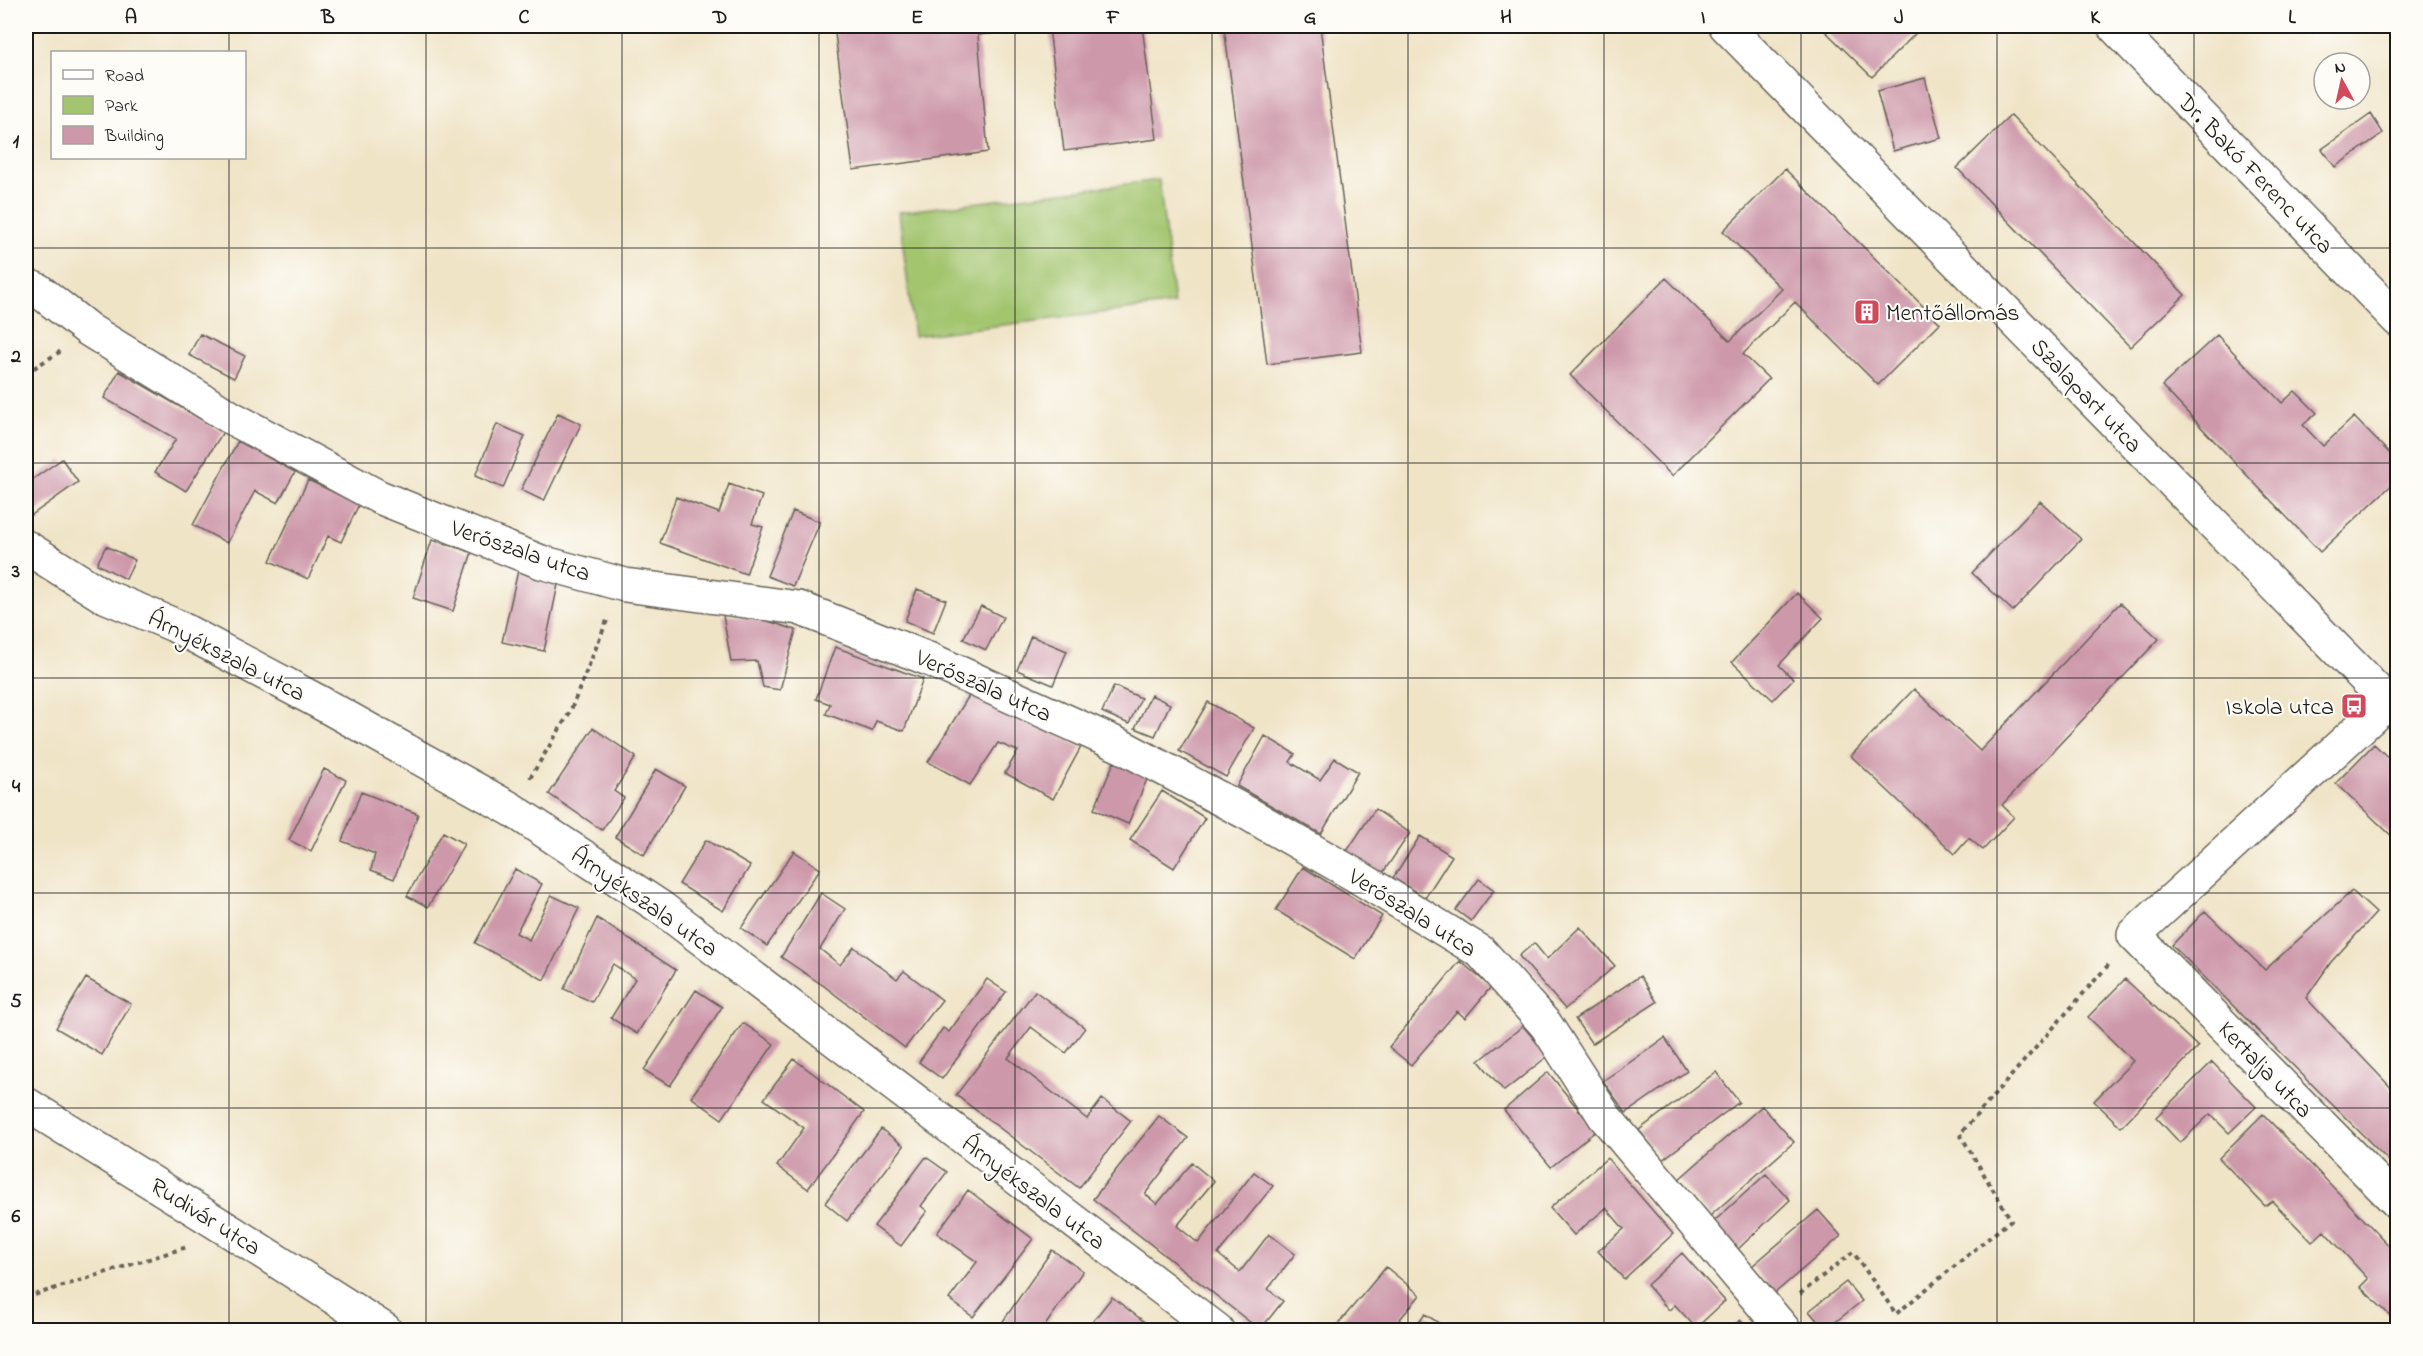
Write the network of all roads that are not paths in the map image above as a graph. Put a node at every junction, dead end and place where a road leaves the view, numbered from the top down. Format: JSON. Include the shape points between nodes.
{"nodes":[{"id":1,"x":1726,"y":26,"type":"edge"},
{"id":2,"x":2114,"y":26,"type":"edge"},
{"id":3,"x":26,"y":285,"type":"edge"},
{"id":4,"x":2397,"y":320,"type":"edge"},
{"id":5,"x":26,"y":547,"type":"edge"},
{"id":6,"x":2394,"y":702,"type":"edge"},
{"id":7,"x":26,"y":1104,"type":"edge"},
{"id":8,"x":2397,"y":1203,"type":"edge"},
{"id":9,"x":1778,"y":1324,"type":"edge"},
{"id":10,"x":385,"y":1330,"type":"edge"},
{"id":11,"x":1217,"y":1330,"type":"edge"}],
"edges":[{"from":1,"to":6,"type":"street","name":"Szalapart utca"},
{"from":2,"to":4,"type":"street","name":"Dr. Bakó Ferenc utca"},
{"from":3,"to":9,"type":"street","name":"Verőszala utca","via":[[89,330],[230,417],[378,498],[541,562],[625,585],[799,608],[930,660],[1132,751],[1355,875],[1480,952],[1546,1025],[1605,1117]]},
{"from":5,"to":11,"type":"street","name":"Árnyékszala utca","via":[[102,595],[184,631],[511,809],[660,907]]},
{"from":6,"to":8,"type":"street","name":"Kertalja utca","via":[[2134,935]]},
{"from":7,"to":10,"type":"street","name":"Rudivár utca"}]}
